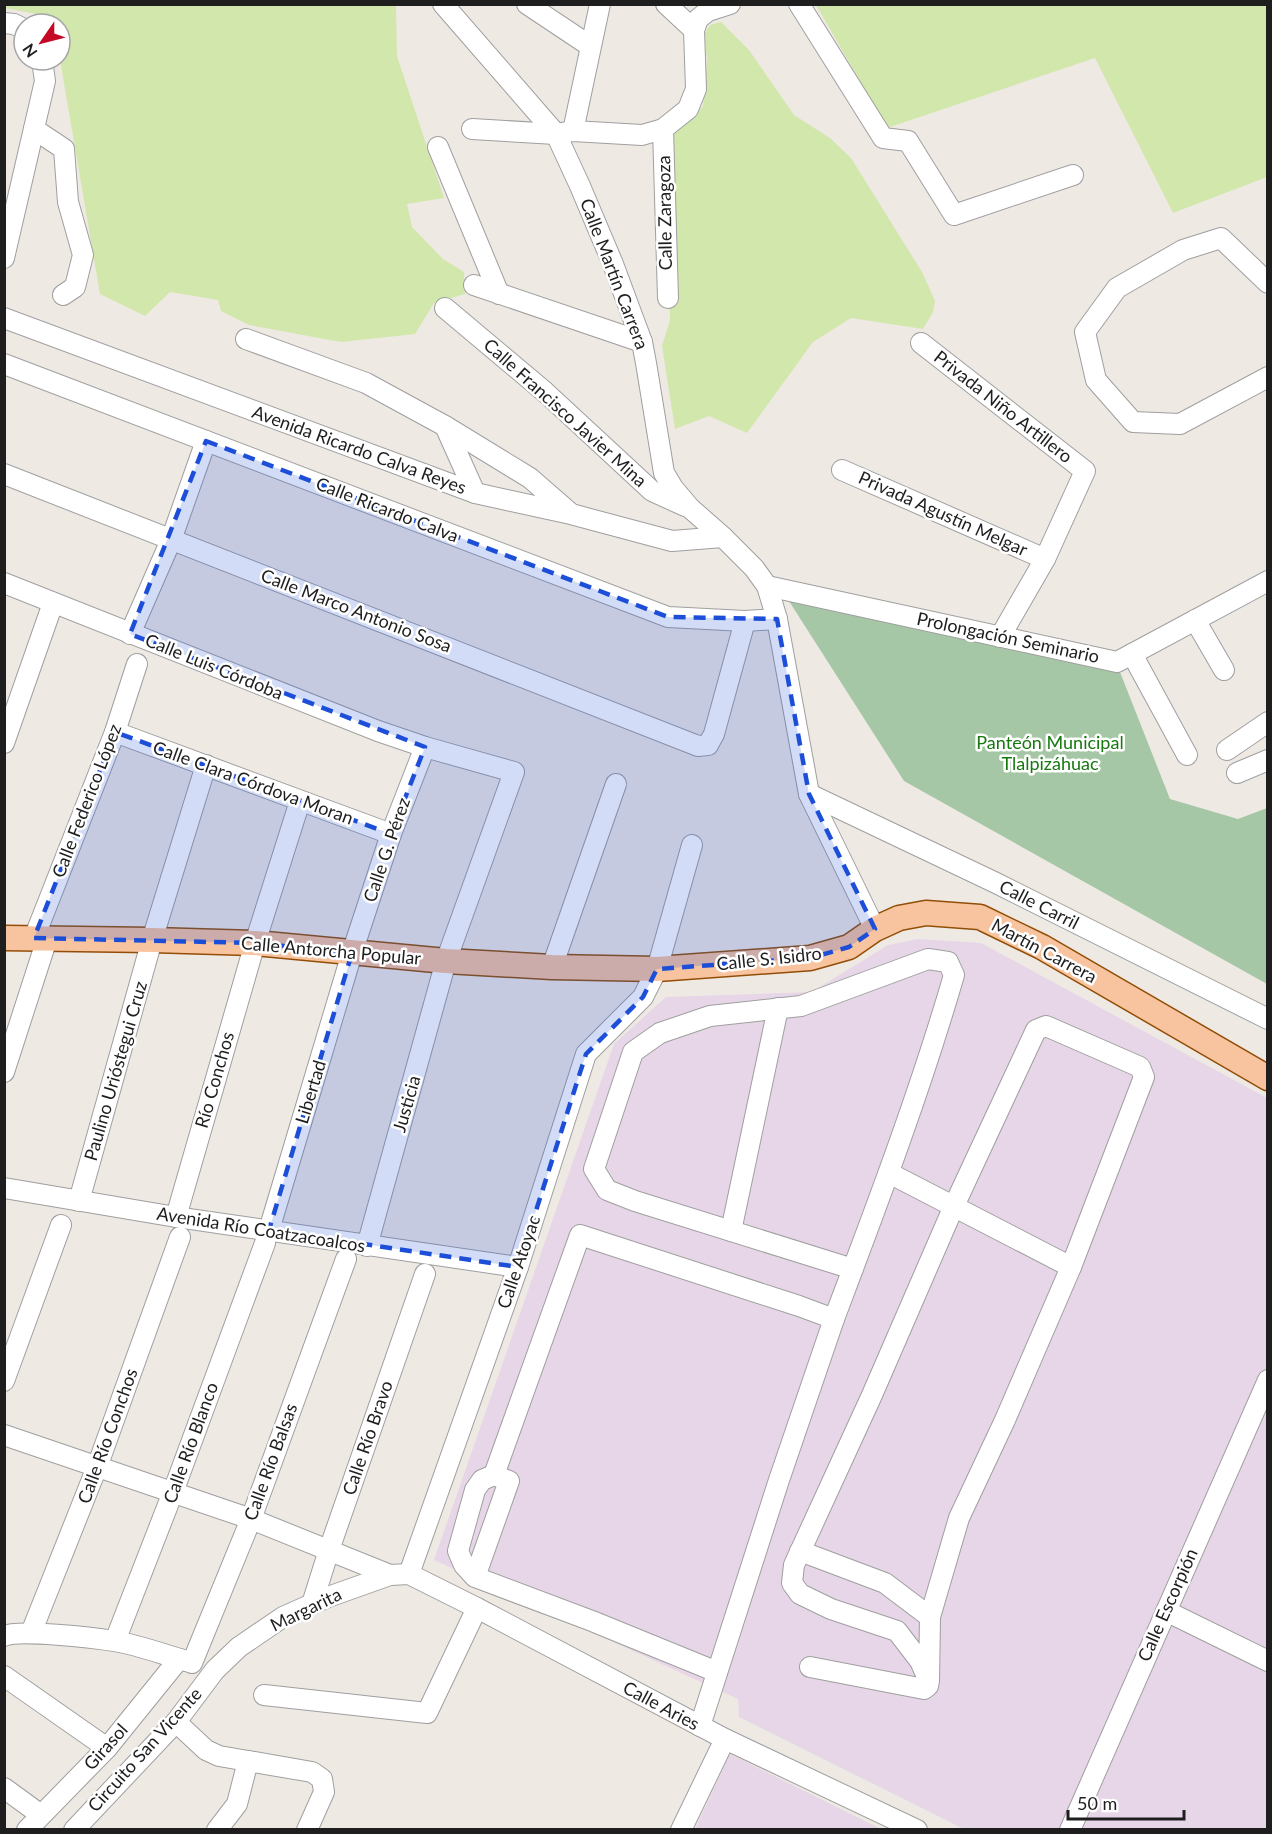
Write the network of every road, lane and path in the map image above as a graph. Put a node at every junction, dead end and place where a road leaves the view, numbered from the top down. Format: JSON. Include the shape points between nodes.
{"nodes":[{"id":1,"x":442,"y":4,"type":"edge"},
{"id":2,"x":527,"y":4,"type":"edge"},
{"id":3,"x":600,"y":4,"type":"edge"},
{"id":4,"x":666,"y":4,"type":"edge"},
{"id":5,"x":730,"y":4,"type":"edge"},
{"id":6,"x":799,"y":4,"type":"edge"},
{"id":7,"x":694,"y":30,"type":"junction"},
{"id":8,"x":590,"y":46,"type":"junction"},
{"id":9,"x":44,"y":72,"type":"edge"},
{"id":10,"x":34,"y":129,"type":"junction"},
{"id":11,"x":472,"y":129,"type":"dead end"},
{"id":12,"x":663,"y":129,"type":"junction"},
{"id":13,"x":565,"y":133,"type":"junction"},
{"id":14,"x":438,"y":147,"type":"dead end"},
{"id":15,"x":1073,"y":175,"type":"dead end"},
{"id":16,"x":4,"y":258,"type":"edge"},
{"id":17,"x":1268,"y":283,"type":"edge"},
{"id":18,"x":474,"y":285,"type":"dead end"},
{"id":19,"x":499,"y":294,"type":"junction"},
{"id":20,"x":63,"y":295,"type":"dead end"},
{"id":21,"x":668,"y":297,"type":"dead end"},
{"id":22,"x":445,"y":308,"type":"dead end"},
{"id":23,"x":4,"y":318,"type":"edge"},
{"id":24,"x":246,"y":339,"type":"dead end"},
{"id":25,"x":642,"y":342,"type":"junction"},
{"id":26,"x":921,"y":343,"type":"dead end"},
{"id":27,"x":4,"y":364,"type":"edge"},
{"id":28,"x":1268,"y":377,"type":"edge"},
{"id":29,"x":445,"y":426,"type":"junction"},
{"id":30,"x":206,"y":441,"type":"junction"},
{"id":31,"x":842,"y":470,"type":"dead end"},
{"id":32,"x":4,"y":474,"type":"edge"},
{"id":33,"x":475,"y":493,"type":"junction"},
{"id":34,"x":690,"y":508,"type":"junction"},
{"id":35,"x":571,"y":514,"type":"junction"},
{"id":36,"x":723,"y":537,"type":"junction"},
{"id":37,"x":171,"y":540,"type":"junction"},
{"id":38,"x":1045,"y":559,"type":"junction"},
{"id":39,"x":1268,"y":581,"type":"edge"},
{"id":40,"x":4,"y":583,"type":"edge"},
{"id":41,"x":767,"y":586,"type":"junction"},
{"id":42,"x":53,"y":603,"type":"junction"},
{"id":43,"x":777,"y":619,"type":"junction"},
{"id":44,"x":1195,"y":620,"type":"junction"},
{"id":45,"x":745,"y":621,"type":"junction"},
{"id":46,"x":130,"y":633,"type":"junction"},
{"id":47,"x":1000,"y":637,"type":"junction"},
{"id":48,"x":1132,"y":654,"type":"junction"},
{"id":49,"x":137,"y":664,"type":"dead end"},
{"id":50,"x":1224,"y":670,"type":"dead end"},
{"id":51,"x":1268,"y":722,"type":"edge"},
{"id":52,"x":115,"y":732,"type":"junction"},
{"id":53,"x":4,"y":743,"type":"edge"},
{"id":54,"x":425,"y":747,"type":"junction"},
{"id":55,"x":1227,"y":750,"type":"dead end"},
{"id":56,"x":1187,"y":755,"type":"dead end"},
{"id":57,"x":1268,"y":760,"type":"edge"},
{"id":58,"x":206,"y":765,"type":"junction"},
{"id":59,"x":514,"y":772,"type":"joint"},
{"id":60,"x":1237,"y":773,"type":"dead end"},
{"id":61,"x":616,"y":784,"type":"dead end"},
{"id":62,"x":809,"y":794,"type":"junction"},
{"id":63,"x":300,"y":801,"type":"junction"},
{"id":64,"x":391,"y":834,"type":"junction"},
{"id":65,"x":692,"y":845,"type":"dead end"},
{"id":66,"x":874,"y":929,"type":"junction"},
{"id":67,"x":4,"y":938,"type":"edge"},
{"id":68,"x":41,"y":938,"type":"junction"},
{"id":69,"x":152,"y":940,"type":"junction"},
{"id":70,"x":255,"y":943,"type":"junction"},
{"id":71,"x":352,"y":953,"type":"junction"},
{"id":72,"x":446,"y":961,"type":"junction"},
{"id":73,"x":552,"y":967,"type":"junction"},
{"id":74,"x":657,"y":969,"type":"junction"},
{"id":75,"x":778,"y":1008,"type":"junction"},
{"id":76,"x":1268,"y":1019,"type":"edge"},
{"id":77,"x":4,"y":1072,"type":"edge"},
{"id":78,"x":1268,"y":1078,"type":"edge"},
{"id":79,"x":889,"y":1173,"type":"junction"},
{"id":80,"x":4,"y":1188,"type":"edge"},
{"id":81,"x":79,"y":1201,"type":"junction"},
{"id":82,"x":954,"y":1206,"type":"junction"},
{"id":83,"x":61,"y":1225,"type":"dead end"},
{"id":84,"x":178,"y":1227,"type":"junction"},
{"id":85,"x":731,"y":1232,"type":"junction"},
{"id":86,"x":267,"y":1237,"type":"junction"},
{"id":87,"x":367,"y":1246,"type":"junction"},
{"id":88,"x":346,"y":1260,"type":"dead end"},
{"id":89,"x":518,"y":1267,"type":"junction"},
{"id":90,"x":1071,"y":1267,"type":"junction"},
{"id":91,"x":853,"y":1269,"type":"junction"},
{"id":92,"x":425,"y":1274,"type":"dead end"},
{"id":93,"x":834,"y":1319,"type":"junction"},
{"id":94,"x":1268,"y":1380,"type":"edge"},
{"id":95,"x":4,"y":1381,"type":"edge"},
{"id":96,"x":4,"y":1435,"type":"edge"},
{"id":97,"x":98,"y":1467,"type":"junction"},
{"id":98,"x":494,"y":1474,"type":"junction"},
{"id":99,"x":173,"y":1492,"type":"junction"},
{"id":100,"x":250,"y":1519,"type":"junction"},
{"id":101,"x":329,"y":1550,"type":"junction"},
{"id":102,"x":800,"y":1551,"type":"junction"},
{"id":103,"x":400,"y":1574,"type":"junction"},
{"id":104,"x":475,"y":1577,"type":"junction"},
{"id":105,"x":312,"y":1604,"type":"junction"},
{"id":106,"x":477,"y":1608,"type":"junction"},
{"id":107,"x":1166,"y":1611,"type":"junction"},
{"id":108,"x":930,"y":1617,"type":"junction"},
{"id":109,"x":31,"y":1633,"type":"junction"},
{"id":110,"x":4,"y":1636,"type":"edge"},
{"id":111,"x":115,"y":1641,"type":"junction"},
{"id":112,"x":1268,"y":1660,"type":"edge"},
{"id":113,"x":185,"y":1661,"type":"junction"},
{"id":114,"x":810,"y":1667,"type":"dead end"},
{"id":115,"x":215,"y":1670,"type":"junction"},
{"id":116,"x":717,"y":1672,"type":"junction"},
{"id":117,"x":4,"y":1676,"type":"edge"},
{"id":118,"x":929,"y":1681,"type":"junction"},
{"id":119,"x":264,"y":1695,"type":"dead end"},
{"id":120,"x":176,"y":1722,"type":"junction"},
{"id":121,"x":699,"y":1726,"type":"junction"},
{"id":122,"x":725,"y":1739,"type":"junction"},
{"id":123,"x":107,"y":1748,"type":"junction"},
{"id":124,"x":248,"y":1761,"type":"junction"},
{"id":125,"x":4,"y":1788,"type":"edge"},
{"id":126,"x":41,"y":1815,"type":"junction"},
{"id":127,"x":27,"y":1830,"type":"edge"},
{"id":128,"x":74,"y":1830,"type":"edge"},
{"id":129,"x":217,"y":1830,"type":"edge"},
{"id":130,"x":307,"y":1830,"type":"edge"},
{"id":131,"x":681,"y":1830,"type":"edge"},
{"id":132,"x":917,"y":1830,"type":"edge"},
{"id":133,"x":1070,"y":1830,"type":"edge"}],
"edges":[{"from":1,"to":13,"type":"street","name":"Calle Martín Carrera"},
{"from":2,"to":8,"type":"street"},
{"from":3,"to":8,"type":"street"},
{"from":4,"to":7,"type":"street"},
{"from":5,"to":7,"type":"street","via":[[708,11],[698,19]]},
{"from":6,"to":15,"type":"street","via":[[883,138],[908,141],[954,215]]},
{"from":7,"to":12,"type":"street","via":[[696,89],[688,109]]},
{"from":8,"to":13,"type":"street"},
{"from":9,"to":10,"type":"street"},
{"from":10,"to":16,"type":"street"},
{"from":10,"to":20,"type":"street","via":[[64,149],[68,201],[83,255],[75,288]]},
{"from":11,"to":13,"type":"street"},
{"from":12,"to":13,"type":"street","via":[[642,135]]},
{"from":12,"to":21,"type":"street","name":"Calle Zaragoza"},
{"from":13,"to":25,"type":"street","name":"Calle Martín Carrera","via":[[580,186]]},
{"from":14,"to":19,"type":"street"},
{"from":17,"to":28,"type":"street","via":[[1221,238],[1183,250],[1117,288],[1085,332],[1096,380],[1133,422],[1180,424]]},
{"from":18,"to":19,"type":"street"},
{"from":19,"to":25,"type":"street"},
{"from":22,"to":34,"type":"street","name":"Calle Francisco Javier Mina","via":[[545,392],[652,491]]},
{"from":23,"to":33,"type":"street","name":"Avenida Ricardo Calva Reyes"},
{"from":24,"to":29,"type":"street","via":[[366,383]]},
{"from":25,"to":34,"type":"street","name":"Calle Martín Carrera","via":[[664,473]]},
{"from":26,"to":38,"type":"street","name":"Privada Niño Artillero","via":[[1085,471]]},
{"from":27,"to":30,"type":"street","name":"Calle Ricardo Calva"},
{"from":29,"to":33,"type":"street"},
{"from":29,"to":35,"type":"street","via":[[530,477]]},
{"from":30,"to":37,"type":"street"},
{"from":30,"to":45,"type":"street","name":"Calle Ricardo Calva","via":[[668,617]]},
{"from":31,"to":38,"type":"street","name":"Privada Agustín Melgar"},
{"from":32,"to":37,"type":"street","name":"Calle Marco Antonio Sosa"},
{"from":33,"to":35,"type":"street","name":"Avenida Ricardo Calva Reyes"},
{"from":34,"to":36,"type":"street","name":"Calle Martín Carrera"},
{"from":35,"to":36,"type":"street","name":"Avenida Ricardo Calva Reyes","via":[[672,541]]},
{"from":36,"to":41,"type":"street","name":"Calle Martín Carrera","via":[[754,567]]},
{"from":37,"to":45,"type":"street","name":"Calle Marco Antonio Sosa","via":[[698,746],[708,745],[714,734]]},
{"from":37,"to":46,"type":"street"},
{"from":38,"to":47,"type":"street"},
{"from":39,"to":44,"type":"street","name":"Prolongación Seminario"},
{"from":40,"to":42,"type":"street","name":"Calle Luis Córdoba"},
{"from":41,"to":43,"type":"street","name":"Calle Martín Carrera"},
{"from":41,"to":47,"type":"street","name":"Prolongación Seminario"},
{"from":42,"to":46,"type":"street","name":"Calle Luis Córdoba"},
{"from":42,"to":53,"type":"street"},
{"from":43,"to":45,"type":"street","name":"Calle Ricardo Calva"},
{"from":43,"to":62,"type":"street"},
{"from":44,"to":48,"type":"street","name":"Prolongación Seminario"},
{"from":44,"to":50,"type":"street"},
{"from":46,"to":54,"type":"street","name":"Calle Luis Córdoba"},
{"from":47,"to":48,"type":"street","name":"Prolongación Seminario","via":[[1117,662]]},
{"from":48,"to":56,"type":"street"},
{"from":49,"to":52,"type":"street","name":"Calle Federico López"},
{"from":51,"to":55,"type":"street"},
{"from":52,"to":58,"type":"street","name":"Calle Clara Córdova Moran"},
{"from":52,"to":68,"type":"street","name":"Calle Federico López"},
{"from":54,"to":59,"type":"street","name":"Calle Luis Córdoba"},
{"from":54,"to":64,"type":"street","name":"Calle G. Pérez"},
{"from":57,"to":60,"type":"street"},
{"from":58,"to":63,"type":"street","name":"Calle Clara Córdova Moran"},
{"from":58,"to":69,"type":"street","name":"Paulino Urióstegui Cruz"},
{"from":59,"to":72,"type":"street","name":"Justicia"},
{"from":61,"to":73,"type":"street"},
{"from":62,"to":66,"type":"street"},
{"from":62,"to":76,"type":"street","name":"Calle Carril"},
{"from":63,"to":64,"type":"street","name":"Calle Clara Córdova Moran"},
{"from":63,"to":70,"type":"street","name":"Río Conchos"},
{"from":64,"to":71,"type":"street","name":"Calle G. Pérez"},
{"from":65,"to":74,"type":"street","name":"Calle Atoyac"},
{"from":66,"to":74,"type":"main road","name":"Calle S. Isidro","via":[[849,947],[810,958]]},
{"from":66,"to":78,"type":"main road","name":"Martín Carrera","via":[[899,918],[926,913],[980,917],[1042,947]]},
{"from":67,"to":68,"type":"main road","name":"Calle Antorcha Popular"},
{"from":68,"to":69,"type":"main road","name":"Calle Antorcha Popular"},
{"from":68,"to":77,"type":"street","name":"Calle Federico López"},
{"from":69,"to":70,"type":"main road","name":"Calle Antorcha Popular"},
{"from":69,"to":81,"type":"street","name":"Paulino Urióstegui Cruz"},
{"from":70,"to":71,"type":"main road","name":"Calle Antorcha Popular"},
{"from":70,"to":84,"type":"street","name":"Río Conchos"},
{"from":71,"to":72,"type":"main road","name":"Calle Antorcha Popular"},
{"from":71,"to":86,"type":"street","name":"Libertad"},
{"from":72,"to":73,"type":"main road","name":"Calle Antorcha Popular"},
{"from":72,"to":87,"type":"street","name":"Justicia"},
{"from":73,"to":74,"type":"main road","name":"Calle Antorcha Popular"},
{"from":74,"to":89,"type":"street","name":"Calle Atoyac","via":[[643,997],[586,1054]]},
{"from":75,"to":79,"type":"street","via":[[801,1006],[928,959],[948,962],[954,975]]},
{"from":75,"to":85,"type":"street"},
{"from":75,"to":85,"type":"street","via":[[710,1016],[660,1033],[633,1052],[594,1169],[607,1190]]},
{"from":79,"to":82,"type":"street"},
{"from":79,"to":91,"type":"street"},
{"from":80,"to":81,"type":"street","name":"Avenida Río Coatzacoalcos"},
{"from":81,"to":84,"type":"street","name":"Avenida Río Coatzacoalcos"},
{"from":82,"to":90,"type":"street"},
{"from":82,"to":90,"type":"street","via":[[1036,1030],[1046,1026],[1140,1067],[1144,1077]]},
{"from":82,"to":102,"type":"street"},
{"from":83,"to":95,"type":"street"},
{"from":84,"to":86,"type":"street","name":"Avenida Río Coatzacoalcos"},
{"from":84,"to":97,"type":"street","name":"Calle Río Conchos"},
{"from":85,"to":91,"type":"street"},
{"from":86,"to":87,"type":"street","name":"Avenida Río Coatzacoalcos"},
{"from":86,"to":99,"type":"street","name":"Calle Río Blanco"},
{"from":87,"to":89,"type":"street","name":"Avenida Río Coatzacoalcos"},
{"from":88,"to":100,"type":"street","name":"Calle Río Balsas"},
{"from":89,"to":103,"type":"street","name":"Calle Atoyac"},
{"from":90,"to":108,"type":"street","via":[[959,1518]]},
{"from":91,"to":93,"type":"street"},
{"from":92,"to":101,"type":"street","name":"Calle Río Bravo"},
{"from":93,"to":98,"type":"street","via":[[580,1235]]},
{"from":93,"to":116,"type":"street"},
{"from":94,"to":107,"type":"street","name":"Calle Escorpión"},
{"from":96,"to":97,"type":"street","name":"Calle Aries"},
{"from":97,"to":99,"type":"street","name":"Calle Aries"},
{"from":97,"to":109,"type":"street","name":"Calle Río Conchos"},
{"from":98,"to":104,"type":"street","via":[[509,1481]]},
{"from":98,"to":104,"type":"street","via":[[482,1480],[475,1490],[458,1551]]},
{"from":99,"to":100,"type":"street","name":"Calle Aries"},
{"from":99,"to":111,"type":"street","name":"Calle Río Blanco"},
{"from":100,"to":101,"type":"street","name":"Calle Aries"},
{"from":100,"to":113,"type":"street","name":"Calle Río Balsas"},
{"from":101,"to":103,"type":"street","name":"Calle Aries"},
{"from":101,"to":105,"type":"street","name":"Calle Río Bravo"},
{"from":102,"to":108,"type":"street","via":[[885,1584]]},
{"from":102,"to":118,"type":"street","via":[[792,1582],[800,1594],[897,1631],[920,1661]]},
{"from":103,"to":105,"type":"street","name":"Margarita"},
{"from":103,"to":106,"type":"street","name":"Calle Aries"},
{"from":104,"to":116,"type":"street"},
{"from":105,"to":115,"type":"street","name":"Margarita","via":[[282,1617],[239,1647]]},
{"from":106,"to":119,"type":"street","via":[[427,1713]]},
{"from":106,"to":121,"type":"street","name":"Calle Aries"},
{"from":107,"to":112,"type":"street"},
{"from":107,"to":133,"type":"street","name":"Calle Escorpión"},
{"from":108,"to":118,"type":"street"},
{"from":109,"to":110,"type":"street"},
{"from":109,"to":111,"type":"street"},
{"from":111,"to":113,"type":"street"},
{"from":113,"to":115,"type":"street"},
{"from":113,"to":123,"type":"street","name":"Girasol"},
{"from":114,"to":118,"type":"street","via":[[924,1689]]},
{"from":115,"to":120,"type":"street","name":"Circuito San Vicente"},
{"from":116,"to":121,"type":"street"},
{"from":117,"to":123,"type":"street"},
{"from":120,"to":124,"type":"street","via":[[206,1750]]},
{"from":120,"to":128,"type":"street","name":"Circuito San Vicente"},
{"from":121,"to":122,"type":"street","name":"Calle Aries"},
{"from":122,"to":131,"type":"street"},
{"from":122,"to":132,"type":"street","name":"Calle Aries"},
{"from":123,"to":126,"type":"street","name":"Girasol"},
{"from":124,"to":129,"type":"street","via":[[237,1804]]},
{"from":124,"to":130,"type":"street","via":[[312,1772],[322,1779],[324,1792]]},
{"from":125,"to":126,"type":"street"},
{"from":126,"to":127,"type":"street","name":"Girasol"}]}
